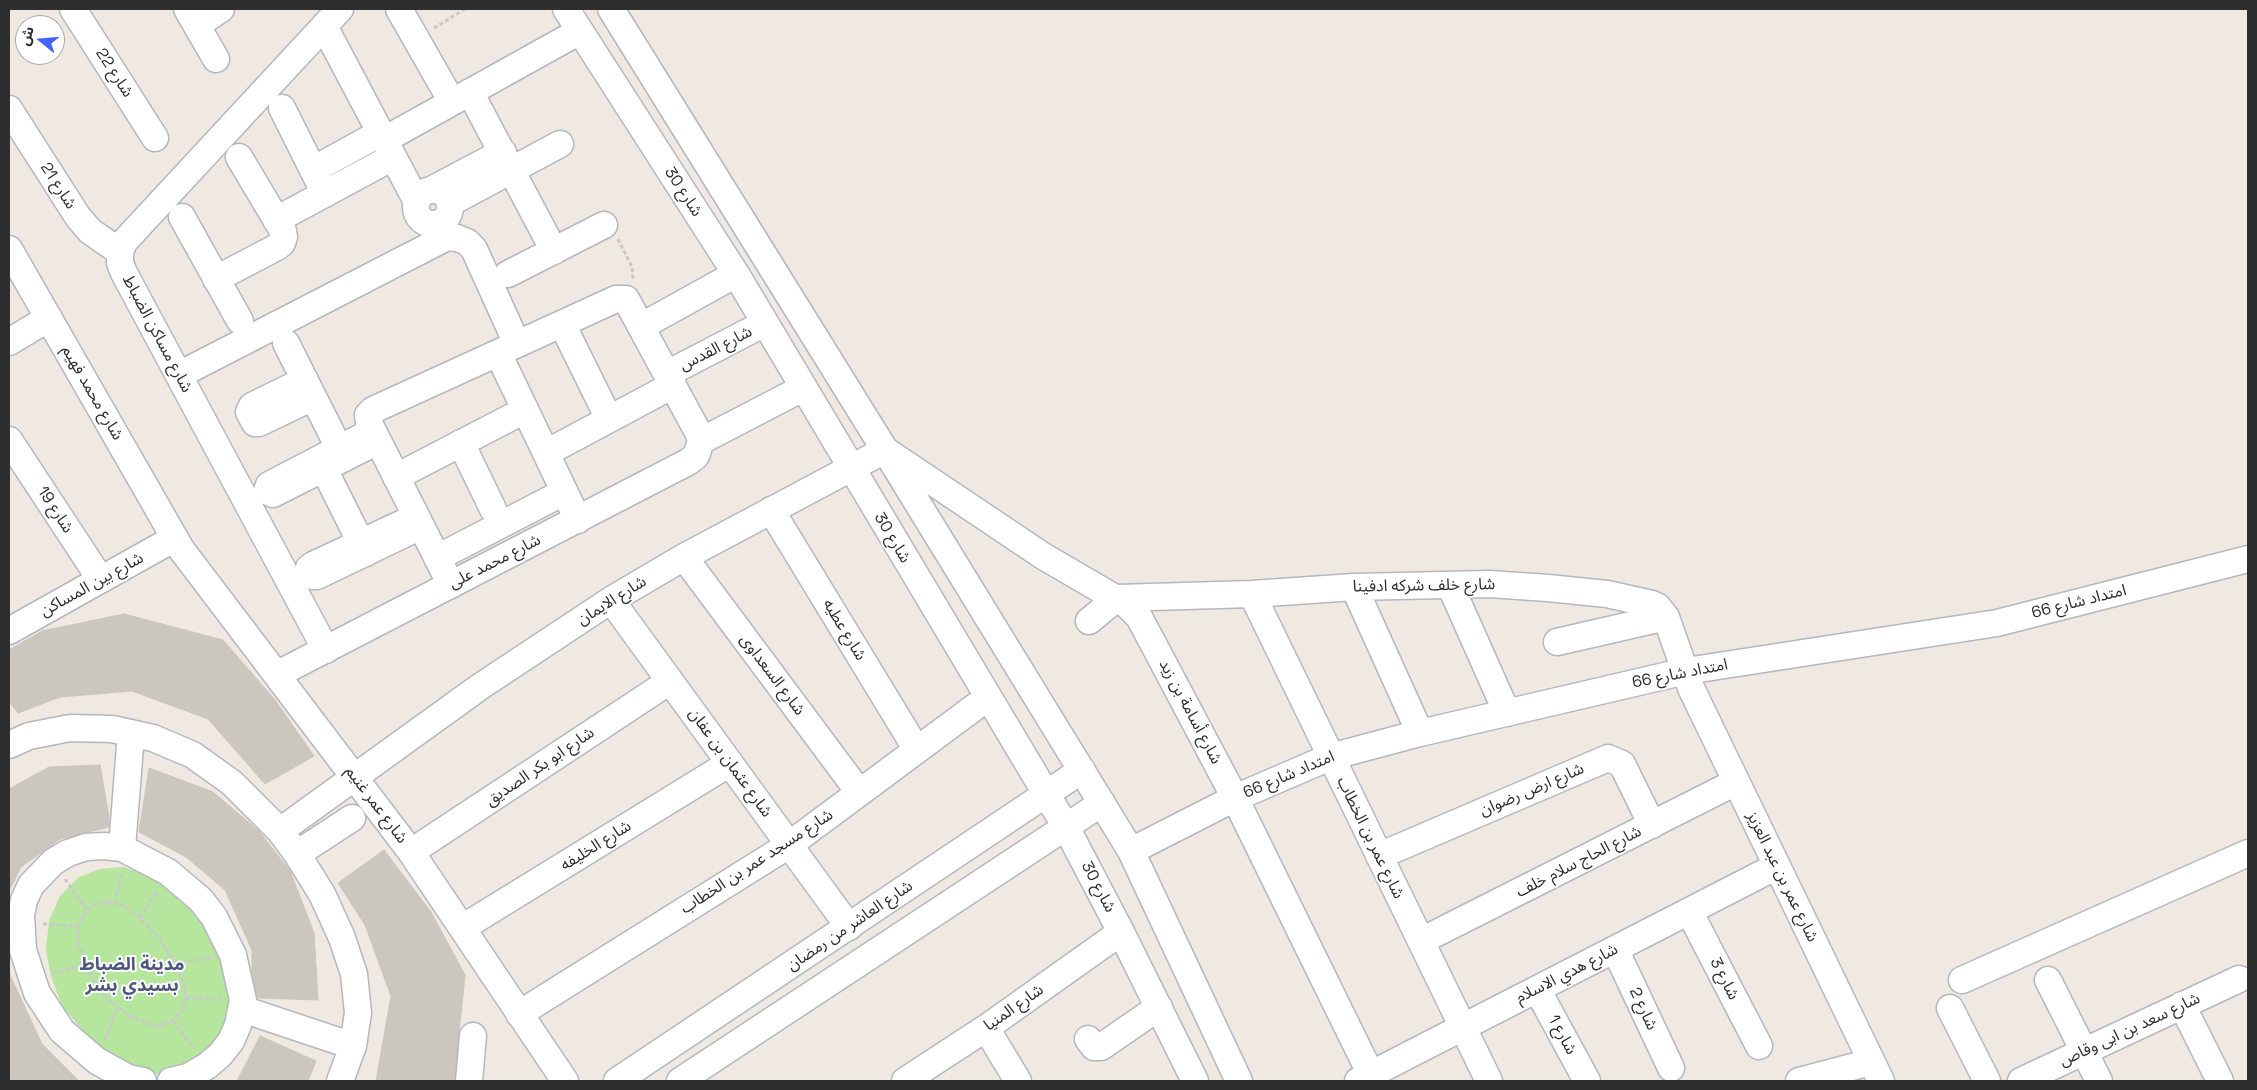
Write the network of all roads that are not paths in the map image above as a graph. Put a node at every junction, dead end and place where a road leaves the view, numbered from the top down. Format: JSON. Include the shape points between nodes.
{"nodes":[{"id":1,"x":73,"y":9,"type":"edge"},
{"id":2,"x":221,"y":9,"type":"edge"},
{"id":3,"x":399,"y":9,"type":"edge"},
{"id":4,"x":566,"y":9,"type":"edge"},
{"id":5,"x":611,"y":9,"type":"edge"},
{"id":6,"x":192,"y":17,"type":"edge"},
{"id":7,"x":332,"y":17,"type":"edge"},
{"id":8,"x":580,"y":31,"type":"junction"},
{"id":9,"x":216,"y":59,"type":"dead end"},
{"id":10,"x":461,"y":97,"type":"junction"},
{"id":11,"x":282,"y":108,"type":"dead end"},
{"id":12,"x":9,"y":109,"type":"edge"},
{"id":13,"x":155,"y":138,"type":"dead end"},
{"id":14,"x":386,"y":143,"type":"junction"},
{"id":15,"x":560,"y":144,"type":"dead end"},
{"id":16,"x":239,"y":157,"type":"dead end"},
{"id":17,"x":508,"y":160,"type":"junction"},
{"id":18,"x":313,"y":170,"type":"junction"},
{"id":19,"x":325,"y":194,"type":"junction"},
{"id":20,"x":182,"y":218,"type":"dead end"},
{"id":21,"x":276,"y":220,"type":"junction"},
{"id":22,"x":604,"y":225,"type":"road end"},
{"id":23,"x":9,"y":249,"type":"edge"},
{"id":24,"x":554,"y":250,"type":"junction"},
{"id":25,"x":120,"y":252,"type":"junction"},
{"id":26,"x":508,"y":274,"type":"dead end"},
{"id":27,"x":736,"y":274,"type":"junction"},
{"id":28,"x":216,"y":278,"type":"junction"},
{"id":29,"x":48,"y":318,"type":"junction"},
{"id":30,"x":240,"y":321,"type":"dead end"},
{"id":31,"x":765,"y":323,"type":"junction"},
{"id":32,"x":642,"y":326,"type":"junction"},
{"id":33,"x":568,"y":336,"type":"dead end"},
{"id":34,"x":9,"y":342,"type":"edge"},
{"id":35,"x":286,"y":343,"type":"dead end"},
{"id":36,"x":508,"y":348,"type":"junction"},
{"id":37,"x":179,"y":375,"type":"junction"},
{"id":38,"x":670,"y":380,"type":"junction"},
{"id":39,"x":804,"y":388,"type":"junction"},
{"id":40,"x":525,"y":410,"type":"junction"},
{"id":41,"x":609,"y":419,"type":"junction"},
{"id":42,"x":375,"y":436,"type":"junction"},
{"id":43,"x":700,"y":438,"type":"junction"},
{"id":44,"x":9,"y":440,"type":"edge"},
{"id":45,"x":462,"y":443,"type":"junction"},
{"id":46,"x":886,"y":450,"type":"junction"},
{"id":47,"x":546,"y":453,"type":"junction"},
{"id":48,"x":324,"y":462,"type":"junction"},
{"id":49,"x":851,"y":468,"type":"junction"},
{"id":50,"x":396,"y":477,"type":"junction"},
{"id":51,"x":564,"y":492,"type":"junction"},
{"id":52,"x":493,"y":509,"type":"dead end"},
{"id":53,"x":771,"y":510,"type":"junction"},
{"id":54,"x":578,"y":520,"type":"junction"},
{"id":55,"x":419,"y":521,"type":"junction"},
{"id":56,"x":175,"y":538,"type":"junction"},
{"id":57,"x":684,"y":557,"type":"junction"},
{"id":58,"x":437,"y":558,"type":"junction"},
{"id":59,"x":2248,"y":559,"type":"edge"},
{"id":60,"x":100,"y":580,"type":"junction"},
{"id":61,"x":451,"y":585,"type":"junction"},
{"id":62,"x":1450,"y":585,"type":"junction"},
{"id":63,"x":1354,"y":587,"type":"junction"},
{"id":64,"x":1252,"y":594,"type":"junction"},
{"id":65,"x":1117,"y":598,"type":"junction"},
{"id":66,"x":611,"y":600,"type":"junction"},
{"id":67,"x":1666,"y":617,"type":"junction"},
{"id":68,"x":1089,"y":621,"type":"dead end"},
{"id":69,"x":11,"y":625,"type":"edge"},
{"id":70,"x":1557,"y":642,"type":"dead end"},
{"id":71,"x":326,"y":650,"type":"junction"},
{"id":72,"x":1686,"y":671,"type":"junction"},
{"id":73,"x":278,"y":674,"type":"junction"},
{"id":74,"x":670,"y":681,"type":"junction"},
{"id":75,"x":987,"y":698,"type":"junction"},
{"id":76,"x":1507,"y":713,"type":"junction"},
{"id":77,"x":131,"y":733,"type":"junction"},
{"id":78,"x":1420,"y":733,"type":"junction"},
{"id":79,"x":9,"y":745,"type":"edge"},
{"id":80,"x":917,"y":750,"type":"junction"},
{"id":81,"x":1330,"y":757,"type":"junction"},
{"id":82,"x":730,"y":763,"type":"junction"},
{"id":83,"x":1082,"y":770,"type":"junction"},
{"id":84,"x":355,"y":778,"type":"junction"},
{"id":85,"x":1736,"y":782,"type":"junction"},
{"id":86,"x":860,"y":792,"type":"junction"},
{"id":87,"x":1046,"y":794,"type":"junction"},
{"id":88,"x":1235,"y":798,"type":"junction"},
{"id":89,"x":1102,"y":803,"type":"junction"},
{"id":90,"x":352,"y":818,"type":"dead end"},
{"id":91,"x":1652,"y":825,"type":"junction"},
{"id":92,"x":1066,"y":827,"type":"junction"},
{"id":93,"x":280,"y":831,"type":"junction"},
{"id":94,"x":789,"y":844,"type":"junction"},
{"id":95,"x":125,"y":849,"type":"junction"},
{"id":96,"x":1131,"y":850,"type":"junction"},
{"id":97,"x":411,"y":852,"type":"junction"},
{"id":98,"x":2248,"y":852,"type":"edge"},
{"id":99,"x":297,"y":854,"type":"junction"},
{"id":100,"x":1379,"y":856,"type":"junction"},
{"id":101,"x":1777,"y":866,"type":"junction"},
{"id":102,"x":1689,"y":912,"type":"junction"},
{"id":103,"x":16,"y":918,"type":"edge"},
{"id":104,"x":849,"y":927,"type":"junction"},
{"id":105,"x":462,"y":928,"type":"junction"},
{"id":106,"x":1122,"y":932,"type":"junction"},
{"id":107,"x":1421,"y":941,"type":"junction"},
{"id":108,"x":1615,"y":949,"type":"junction"},
{"id":109,"x":2239,"y":979,"type":"dead end"},
{"id":110,"x":1962,"y":980,"type":"dead end"},
{"id":111,"x":2048,"y":980,"type":"dead end"},
{"id":112,"x":1537,"y":989,"type":"junction"},
{"id":113,"x":242,"y":1004,"type":"junction"},
{"id":114,"x":2182,"y":1005,"type":"junction"},
{"id":115,"x":1159,"y":1007,"type":"junction"},
{"id":116,"x":1950,"y":1008,"type":"dead end"},
{"id":117,"x":519,"y":1014,"type":"junction"},
{"id":118,"x":986,"y":1028,"type":"junction"},
{"id":119,"x":1462,"y":1028,"type":"junction"},
{"id":120,"x":472,"y":1036,"type":"dead end"},
{"id":121,"x":1088,"y":1039,"type":"dead end"},
{"id":122,"x":353,"y":1046,"type":"junction"},
{"id":123,"x":1759,"y":1046,"type":"dead end"},
{"id":124,"x":2084,"y":1052,"type":"junction"},
{"id":125,"x":1671,"y":1068,"type":"dead end"},
{"id":126,"x":1876,"y":1072,"type":"edge"},
{"id":127,"x":1184,"y":1077,"type":"edge"},
{"id":128,"x":1368,"y":1079,"type":"edge"},
{"id":129,"x":143,"y":1081,"type":"edge"},
{"id":130,"x":171,"y":1081,"type":"edge"},
{"id":131,"x":340,"y":1081,"type":"edge"},
{"id":132,"x":469,"y":1081,"type":"edge"},
{"id":133,"x":565,"y":1081,"type":"edge"},
{"id":134,"x":617,"y":1081,"type":"edge"},
{"id":135,"x":680,"y":1081,"type":"edge"},
{"id":136,"x":905,"y":1081,"type":"edge"},
{"id":137,"x":1018,"y":1081,"type":"edge"},
{"id":138,"x":1239,"y":1081,"type":"edge"},
{"id":139,"x":1490,"y":1081,"type":"edge"},
{"id":140,"x":1587,"y":1081,"type":"edge"},
{"id":141,"x":1798,"y":1081,"type":"edge"},
{"id":142,"x":1987,"y":1081,"type":"edge"},
{"id":143,"x":2022,"y":1081,"type":"edge"},
{"id":144,"x":2099,"y":1081,"type":"edge"},
{"id":145,"x":2220,"y":1081,"type":"edge"}],
"edges":[{"from":1,"to":13,"type":"street","name":"شارع 22"},
{"from":2,"to":6,"type":"street"},
{"from":3,"to":10,"type":"street","via":[[417,40]]},
{"from":4,"to":8,"type":"street","name":"شارع 30"},
{"from":5,"to":46,"type":"street"},
{"from":6,"to":9,"type":"street"},
{"from":7,"to":14,"type":"street"},
{"from":7,"to":25,"type":"street","name":"شارع مساكن الضباط","via":[[124,242]]},
{"from":8,"to":10,"type":"street"},
{"from":8,"to":27,"type":"street","name":"شارع 30"},
{"from":10,"to":14,"type":"street"},
{"from":10,"to":17,"type":"street"},
{"from":11,"to":18,"type":"street"},
{"from":12,"to":25,"type":"street","name":"شارع 21","via":[[78,217],[90,231]]},
{"from":14,"to":17,"type":"street","via":[[433,198]]},
{"from":14,"to":18,"type":"street"},
{"from":14,"to":19,"type":"street"},
{"from":15,"to":17,"type":"street"},
{"from":16,"to":21,"type":"street"},
{"from":17,"to":24,"type":"street"},
{"from":18,"to":19,"type":"street"},
{"from":19,"to":21,"type":"street"},
{"from":20,"to":28,"type":"street"},
{"from":21,"to":28,"type":"street","via":[[283,231],[282,243]]},
{"from":22,"to":24,"type":"street"},
{"from":23,"to":29,"type":"street","name":"شارع محمد فهيم"},
{"from":24,"to":26,"type":"street"},
{"from":25,"to":37,"type":"street","name":"شارع مساكن الضباط","via":[[124,273]]},
{"from":27,"to":31,"type":"street","name":"شارع 30"},
{"from":27,"to":32,"type":"street"},
{"from":28,"to":30,"type":"street"},
{"from":29,"to":34,"type":"street"},
{"from":29,"to":56,"type":"street","name":"شارع محمد فهيم"},
{"from":31,"to":38,"type":"street","name":"شارع القدس"},
{"from":31,"to":39,"type":"street","name":"شارع 30"},
{"from":32,"to":36,"type":"street","via":[[626,298],[616,298]]},
{"from":32,"to":38,"type":"street"},
{"from":33,"to":41,"type":"street"},
{"from":35,"to":48,"type":"street","via":[[309,388]]},
{"from":36,"to":37,"type":"street","via":[[474,249],[467,242],[447,237]]},
{"from":36,"to":40,"type":"street"},
{"from":36,"to":42,"type":"street","via":[[373,410],[368,419]]},
{"from":37,"to":71,"type":"street","name":"شارع مساكن الضباط"},
{"from":38,"to":41,"type":"street","name":"شارع القدس"},
{"from":38,"to":43,"type":"street"},
{"from":39,"to":43,"type":"street"},
{"from":39,"to":49,"type":"street","name":"شارع 30"},
{"from":40,"to":45,"type":"street"},
{"from":40,"to":47,"type":"street"},
{"from":41,"to":47,"type":"street","name":"شارع القدس"},
{"from":42,"to":48,"type":"street"},
{"from":42,"to":50,"type":"street"},
{"from":43,"to":54,"type":"street","name":"شارع محمد على","via":[[696,456],[688,462]]},
{"from":44,"to":60,"type":"street","name":"شارع 19"},
{"from":45,"to":50,"type":"street"},
{"from":45,"to":52,"type":"street"},
{"from":46,"to":49,"type":"street","name":"شارع الايمان"},
{"from":46,"to":65,"type":"street","name":"شارع أسامة بن زيد","via":[[1043,556]]},
{"from":46,"to":83,"type":"street"},
{"from":47,"to":51,"type":"street"},
{"from":48,"to":55,"type":"street","via":[[356,551]]},
{"from":49,"to":53,"type":"street","name":"شارع الايمان"},
{"from":49,"to":75,"type":"street","name":"شارع 30"},
{"from":50,"to":55,"type":"street"},
{"from":51,"to":54,"type":"street"},
{"from":51,"to":58,"type":"street"},
{"from":53,"to":57,"type":"street","name":"شارع الايمان"},
{"from":53,"to":80,"type":"street","name":"شارع عطيه"},
{"from":54,"to":61,"type":"street","name":"شارع محمد على"},
{"from":55,"to":58,"type":"street"},
{"from":56,"to":60,"type":"street","name":"شارع بين المساكن"},
{"from":56,"to":73,"type":"street","name":"شارع عمر غنيم"},
{"from":57,"to":66,"type":"street","name":"شارع الايمان"},
{"from":57,"to":86,"type":"street","name":"شارع السعداوى"},
{"from":58,"to":61,"type":"street"},
{"from":59,"to":72,"type":"street","name":"امتداد شارع 66","via":[[1997,622]]},
{"from":60,"to":69,"type":"street","name":"شارع بين المساكن"},
{"from":61,"to":71,"type":"street","name":"شارع محمد على"},
{"from":62,"to":63,"type":"street","name":"شارع خلف شركه ادفينا"},
{"from":62,"to":67,"type":"street","name":"شارع خلف شركه ادفينا","via":[[1608,594],[1652,604]]},
{"from":62,"to":76,"type":"street"},
{"from":63,"to":64,"type":"street","name":"شارع خلف شركه ادفينا"},
{"from":63,"to":78,"type":"street"},
{"from":64,"to":65,"type":"street","name":"شارع خلف شركه ادفينا"},
{"from":64,"to":81,"type":"street","name":"شارع عمر بن الخطاب"},
{"from":65,"to":68,"type":"street"},
{"from":65,"to":88,"type":"street","name":"شارع أسامة بن زيد","via":[[1139,617]]},
{"from":66,"to":74,"type":"street","name":"شارع عثمان بن عفان"},
{"from":66,"to":84,"type":"street","name":"شارع الايمان","via":[[481,686]]},
{"from":67,"to":70,"type":"street"},
{"from":67,"to":72,"type":"street"},
{"from":71,"to":73,"type":"street","name":"شارع محمد على"},
{"from":72,"to":76,"type":"street","name":"امتداد شارع 66"},
{"from":72,"to":85,"type":"street","name":"شارع عمر بن عبد العزيز"},
{"from":73,"to":84,"type":"street","name":"شارع عمر غنيم"},
{"from":74,"to":82,"type":"street","name":"شارع عثمان بن عفان"},
{"from":74,"to":97,"type":"street","name":"شارع ابو بكر الصديق"},
{"from":75,"to":80,"type":"street","name":"شارع مسجد عمر بن الخطاب"},
{"from":75,"to":87,"type":"street","name":"شارع 30"},
{"from":76,"to":78,"type":"street","name":"امتداد شارع 66"},
{"from":77,"to":79,"type":"street","via":[[70,728],[29,736]]},
{"from":77,"to":93,"type":"street","via":[[154,738],[193,755],[232,784]]},
{"from":77,"to":95,"type":"street"},
{"from":78,"to":81,"type":"street","name":"امتداد شارع 66"},
{"from":80,"to":86,"type":"street","name":"شارع مسجد عمر بن الخطاب"},
{"from":81,"to":88,"type":"street","name":"امتداد شارع 66"},
{"from":81,"to":100,"type":"street","name":"شارع عمر بن الخطاب"},
{"from":82,"to":94,"type":"street","name":"شارع عثمان بن عفان"},
{"from":82,"to":105,"type":"street","name":"شارع الخليفه"},
{"from":83,"to":87,"type":"street","name":"شارع العاشر من رمضان"},
{"from":83,"to":89,"type":"street"},
{"from":84,"to":93,"type":"street","name":"شارع الايمان"},
{"from":84,"to":97,"type":"street","name":"شارع عمر غنيم"},
{"from":85,"to":91,"type":"street","name":"شارع الحاج سلام خلف"},
{"from":85,"to":101,"type":"street","name":"شارع عمر بن عبد العزيز"},
{"from":86,"to":94,"type":"street","name":"شارع مسجد عمر بن الخطاب"},
{"from":87,"to":92,"type":"street","name":"شارع 30"},
{"from":87,"to":104,"type":"street","name":"شارع العاشر من رمضان"},
{"from":88,"to":96,"type":"street","name":"امتداد شارع 66"},
{"from":88,"to":128,"type":"street","name":"شارع أسامة بن زيد"},
{"from":89,"to":92,"type":"street"},
{"from":89,"to":96,"type":"street"},
{"from":90,"to":99,"type":"street"},
{"from":91,"to":100,"type":"street","name":"شارع ارض رضوان","via":[[1622,764],[1608,758]]},
{"from":91,"to":107,"type":"street","name":"شارع الحاج سلام خلف"},
{"from":92,"to":106,"type":"street","name":"شارع 30"},
{"from":92,"to":135,"type":"street"},
{"from":93,"to":99,"type":"street"},
{"from":94,"to":104,"type":"street","name":"شارع عثمان بن عفان"},
{"from":94,"to":117,"type":"street","name":"شارع مسجد عمر بن الخطاب"},
{"from":95,"to":103,"type":"street","via":[[86,847],[53,862],[31,885]]},
{"from":95,"to":113,"type":"street","via":[[168,872],[191,890],[214,917],[233,955]]},
{"from":96,"to":138,"type":"street"},
{"from":97,"to":105,"type":"street","name":"شارع عمر غنيم"},
{"from":98,"to":110,"type":"street"},
{"from":99,"to":122,"type":"street","via":[[322,894],[354,974],[358,1013]]},
{"from":100,"to":107,"type":"street","name":"شارع عمر بن الخطاب"},
{"from":101,"to":102,"type":"street","name":"شارع هدي الاسلام"},
{"from":101,"to":126,"type":"street","name":"شارع عمر بن عبد العزيز"},
{"from":102,"to":108,"type":"street","name":"شارع هدي الاسلام"},
{"from":102,"to":123,"type":"street","name":"شارع 3"},
{"from":103,"to":129,"type":"street","via":[[31,979],[58,1025],[96,1061],[128,1078]]},
{"from":104,"to":134,"type":"street","name":"شارع العاشر من رمضان"},
{"from":105,"to":117,"type":"street","name":"شارع عمر غنيم"},
{"from":106,"to":115,"type":"street","name":"شارع 30"},
{"from":106,"to":118,"type":"street","name":"شارع المنيا"},
{"from":107,"to":119,"type":"street","name":"شارع عمر بن الخطاب"},
{"from":108,"to":112,"type":"street","name":"شارع هدي الاسلام"},
{"from":108,"to":125,"type":"street","name":"شارع 2"},
{"from":109,"to":114,"type":"street","name":"شارع سعد بن ابى وقاص"},
{"from":111,"to":124,"type":"street"},
{"from":112,"to":119,"type":"street","name":"شارع هدي الاسلام"},
{"from":112,"to":140,"type":"street","name":"شارع 1"},
{"from":113,"to":122,"type":"street"},
{"from":113,"to":130,"type":"street","via":[[238,1025],[220,1055],[188,1077]]},
{"from":114,"to":124,"type":"street","name":"شارع سعد بن ابى وقاص"},
{"from":114,"to":145,"type":"street"},
{"from":115,"to":121,"type":"street","via":[[1101,1048],[1094,1047]]},
{"from":115,"to":127,"type":"street","name":"شارع 30"},
{"from":116,"to":142,"type":"street"},
{"from":117,"to":133,"type":"street","name":"شارع عمر غنيم"},
{"from":118,"to":136,"type":"street","name":"شارع المنيا"},
{"from":118,"to":137,"type":"street"},
{"from":119,"to":128,"type":"street","name":"شارع هدي الاسلام"},
{"from":119,"to":139,"type":"street","name":"شارع عمر بن الخطاب"},
{"from":120,"to":132,"type":"street"},
{"from":122,"to":131,"type":"street"},
{"from":124,"to":143,"type":"street","name":"شارع سعد بن ابى وقاص"},
{"from":124,"to":144,"type":"street"},
{"from":126,"to":141,"type":"street"}]}
